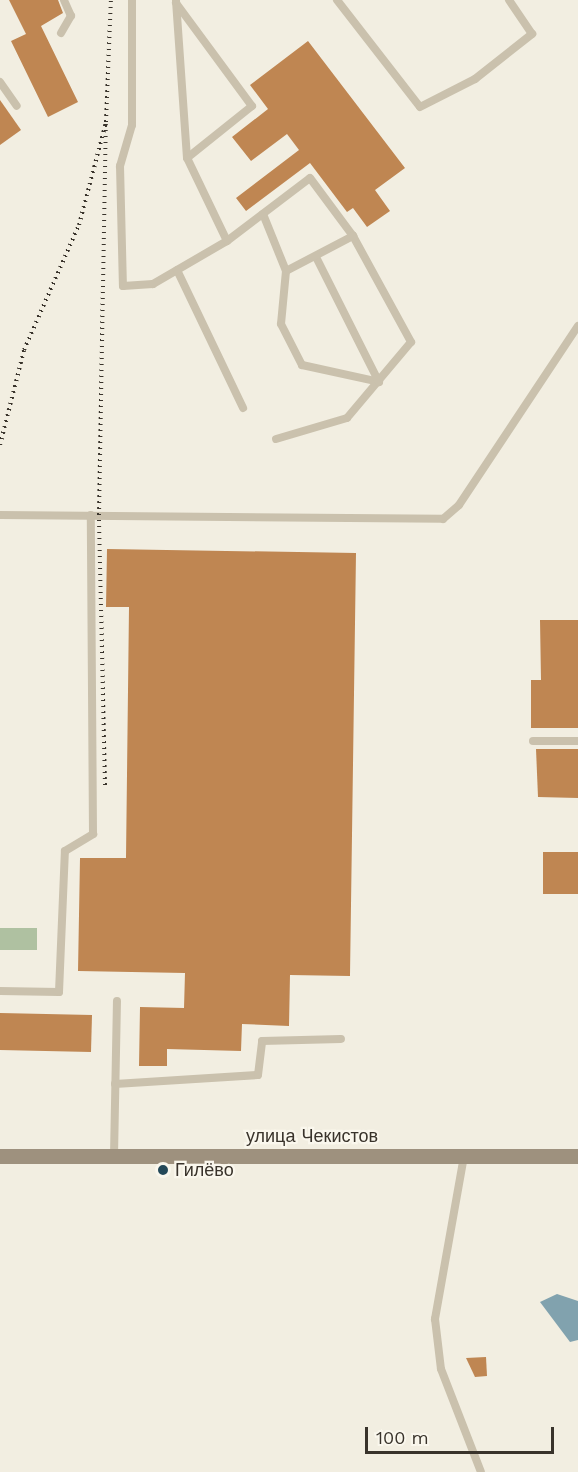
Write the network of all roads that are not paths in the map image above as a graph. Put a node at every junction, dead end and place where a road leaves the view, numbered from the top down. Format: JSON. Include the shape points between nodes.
{"nodes":[{"id":1,"x":64,"y":0,"type":"edge"},
{"id":2,"x":132,"y":0,"type":"edge"},
{"id":3,"x":337,"y":0,"type":"edge"},
{"id":4,"x":509,"y":0,"type":"edge"},
{"id":5,"x":176,"y":1,"type":"edge"},
{"id":6,"x":61,"y":33,"type":"dead end"},
{"id":7,"x":0,"y":82,"type":"edge"},
{"id":8,"x":18,"y":106,"type":"dead end"},
{"id":9,"x":187,"y":158,"type":"junction"},
{"id":10,"x":263,"y":214,"type":"junction"},
{"id":11,"x":353,"y":236,"type":"junction"},
{"id":12,"x":227,"y":241,"type":"junction"},
{"id":13,"x":316,"y":257,"type":"junction"},
{"id":14,"x":177,"y":270,"type":"junction"},
{"id":15,"x":286,"y":271,"type":"junction"},
{"id":16,"x":578,"y":326,"type":"edge"},
{"id":17,"x":379,"y":382,"type":"junction"},
{"id":18,"x":243,"y":408,"type":"dead end"},
{"id":19,"x":276,"y":439,"type":"dead end"},
{"id":20,"x":0,"y":515,"type":"edge"},
{"id":21,"x":91,"y":515,"type":"junction"},
{"id":22,"x":533,"y":741,"type":"dead end"},
{"id":23,"x":578,"y":741,"type":"edge"},
{"id":24,"x":0,"y":992,"type":"edge"},
{"id":25,"x":117,"y":1001,"type":"dead end"},
{"id":26,"x":341,"y":1039,"type":"dead end"},
{"id":27,"x":115,"y":1084,"type":"junction"},
{"id":28,"x":0,"y":1156,"type":"edge"},
{"id":29,"x":45,"y":1156,"type":"junction"},
{"id":30,"x":114,"y":1156,"type":"junction"},
{"id":31,"x":464,"y":1156,"type":"junction"},
{"id":32,"x":578,"y":1156,"type":"edge"},
{"id":33,"x":0,"y":1165,"type":"edge"},
{"id":34,"x":481,"y":1472,"type":"edge"}],
"edges":[{"from":1,"to":6,"type":"lane","via":[[71,16]]},
{"from":2,"to":14,"type":"lane","via":[[132,125],[120,166],[123,286],[153,284]]},
{"from":3,"to":4,"type":"lane","via":[[420,107],[475,79],[532,34]]},
{"from":5,"to":9,"type":"lane"},
{"from":5,"to":9,"type":"lane","via":[[252,106]]},
{"from":7,"to":8,"type":"lane"},
{"from":9,"to":12,"type":"lane"},
{"from":10,"to":11,"type":"lane","via":[[310,178]]},
{"from":10,"to":12,"type":"lane"},
{"from":10,"to":15,"type":"lane"},
{"from":11,"to":13,"type":"lane"},
{"from":11,"to":17,"type":"lane","via":[[411,342]]},
{"from":12,"to":14,"type":"lane"},
{"from":13,"to":15,"type":"lane"},
{"from":13,"to":17,"type":"lane"},
{"from":14,"to":18,"type":"lane"},
{"from":15,"to":17,"type":"lane","via":[[281,324],[302,365]]},
{"from":16,"to":21,"type":"lane","via":[[459,505],[443,519]]},
{"from":17,"to":19,"type":"lane","via":[[347,418]]},
{"from":20,"to":21,"type":"lane"},
{"from":21,"to":24,"type":"lane","via":[[93,834],[65,850],[59,992]]},
{"from":22,"to":23,"type":"lane"},
{"from":25,"to":27,"type":"lane"},
{"from":26,"to":27,"type":"lane","via":[[262,1041],[258,1075]]},
{"from":27,"to":30,"type":"lane"},
{"from":28,"to":29,"type":"main road"},
{"from":29,"to":30,"type":"main road","name":"улица Чекистов"},
{"from":29,"to":33,"type":"main road"},
{"from":30,"to":31,"type":"main road","name":"улица Чекистов"},
{"from":31,"to":32,"type":"main road","name":"улица Чекистов"},
{"from":31,"to":34,"type":"lane","via":[[435,1319],[441,1369]]}]}
